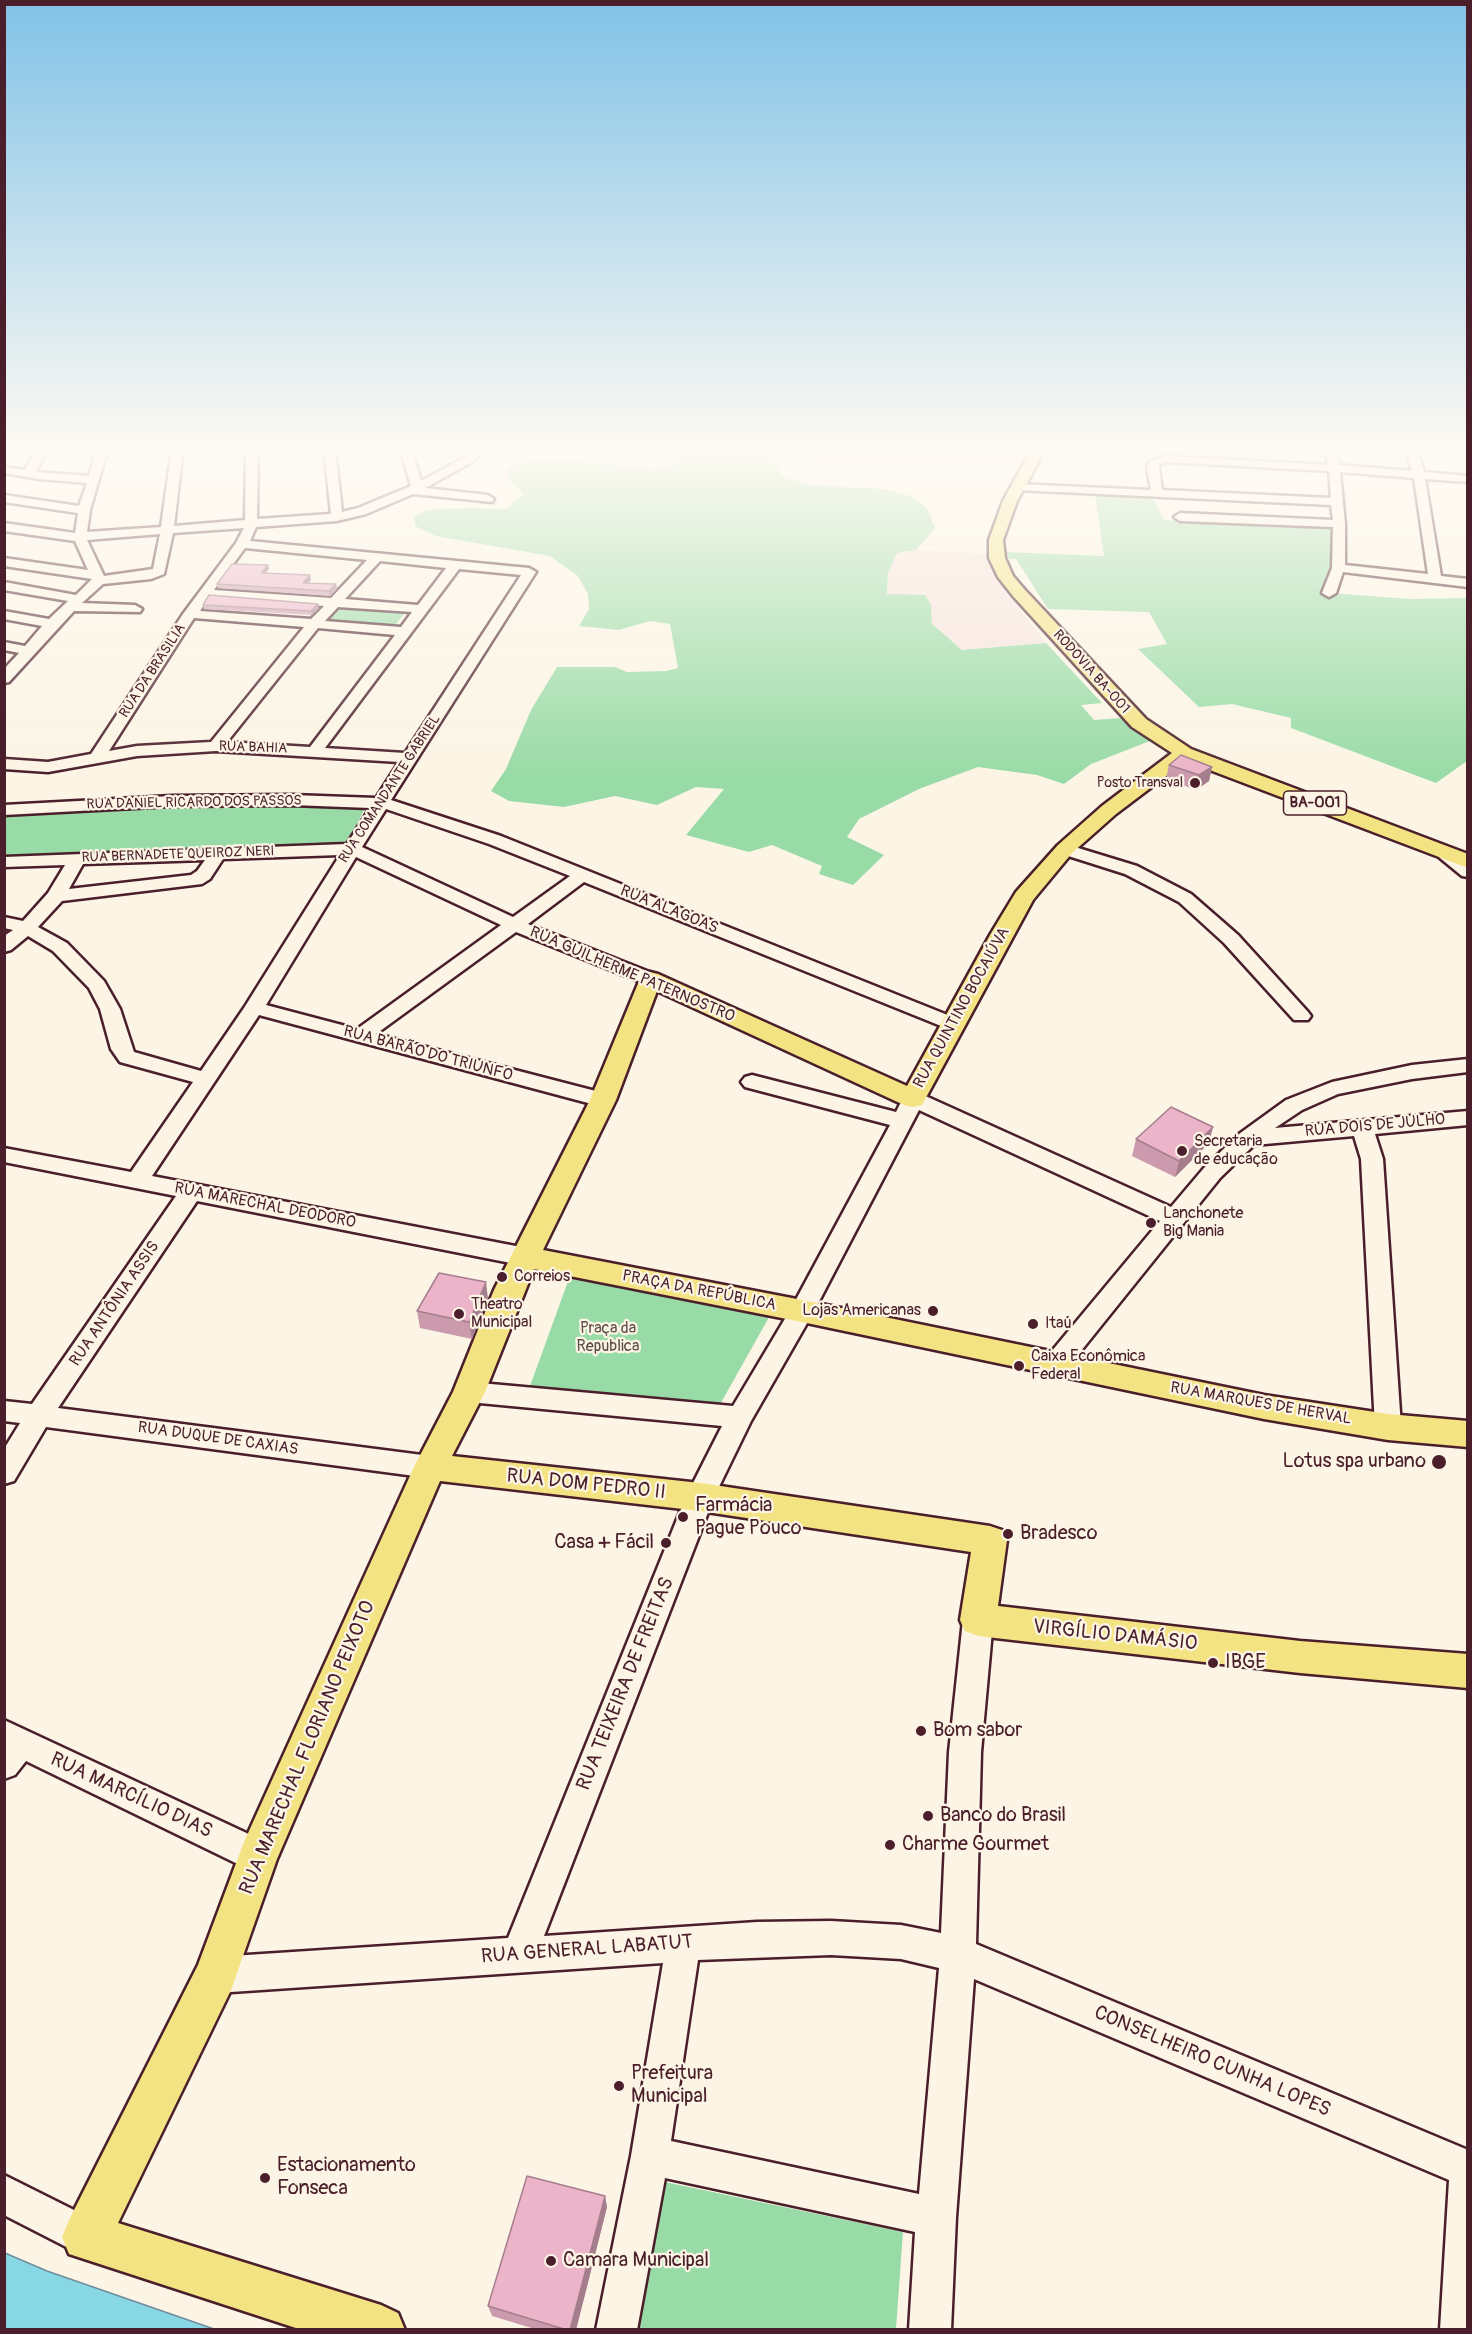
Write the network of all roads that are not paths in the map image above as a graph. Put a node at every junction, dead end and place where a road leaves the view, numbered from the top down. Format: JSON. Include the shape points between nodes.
{"nodes":[{"id":1,"x":36,"y":557,"type":"edge"},
{"id":2,"x":87,"y":557,"type":"edge"},
{"id":3,"x":162,"y":557,"type":"edge"},
{"id":4,"x":232,"y":557,"type":"edge"},
{"id":5,"x":377,"y":557,"type":"joint"},
{"id":6,"x":997,"y":557,"type":"edge"},
{"id":7,"x":1338,"y":557,"type":"edge"},
{"id":8,"x":1432,"y":557,"type":"edge"},
{"id":9,"x":4,"y":562,"type":"edge"},
{"id":10,"x":455,"y":564,"type":"junction"},
{"id":11,"x":21,"y":565,"type":"junction"},
{"id":12,"x":1338,"y":568,"type":"junction"},
{"id":13,"x":4,"y":574,"type":"edge"},
{"id":14,"x":99,"y":578,"type":"junction"},
{"id":15,"x":1435,"y":579,"type":"junction"},
{"id":16,"x":1467,"y":582,"type":"edge"},
{"id":17,"x":4,"y":586,"type":"edge"},
{"id":18,"x":205,"y":593,"type":"junction"},
{"id":19,"x":1329,"y":593,"type":"dead end"},
{"id":20,"x":333,"y":602,"type":"junction"},
{"id":21,"x":74,"y":603,"type":"junction"},
{"id":22,"x":135,"y":609,"type":"dead end"},
{"id":23,"x":421,"y":609,"type":"junction"},
{"id":24,"x":190,"y":614,"type":"junction"},
{"id":25,"x":4,"y":615,"type":"edge"},
{"id":26,"x":52,"y":624,"type":"junction"},
{"id":27,"x":315,"y":624,"type":"junction"},
{"id":28,"x":404,"y":631,"type":"junction"},
{"id":29,"x":4,"y":646,"type":"edge"},
{"id":30,"x":29,"y":651,"type":"junction"},
{"id":31,"x":4,"y":679,"type":"edge"},
{"id":32,"x":216,"y":746,"type":"junction"},
{"id":33,"x":315,"y":751,"type":"junction"},
{"id":34,"x":1184,"y":753,"type":"junction"},
{"id":35,"x":410,"y":758,"type":"junction"},
{"id":36,"x":96,"y":759,"type":"junction"},
{"id":37,"x":4,"y":764,"type":"edge"},
{"id":38,"x":383,"y":803,"type":"junction"},
{"id":39,"x":4,"y":810,"type":"edge"},
{"id":40,"x":352,"y":849,"type":"junction"},
{"id":41,"x":1065,"y":849,"type":"junction"},
{"id":42,"x":217,"y":854,"type":"junction"},
{"id":43,"x":1446,"y":854,"type":"junction"},
{"id":44,"x":78,"y":859,"type":"junction"},
{"id":45,"x":4,"y":862,"type":"edge"},
{"id":46,"x":1467,"y":862,"type":"edge"},
{"id":47,"x":1467,"y":872,"type":"edge"},
{"id":48,"x":583,"y":875,"type":"junction"},
{"id":49,"x":56,"y":896,"type":"junction"},
{"id":50,"x":4,"y":922,"type":"edge"},
{"id":51,"x":515,"y":925,"type":"junction"},
{"id":52,"x":27,"y":928,"type":"junction"},
{"id":53,"x":4,"y":946,"type":"edge"},
{"id":54,"x":650,"y":979,"type":"junction"},
{"id":55,"x":254,"y":1008,"type":"junction"},
{"id":56,"x":1301,"y":1016,"type":"dead end"},
{"id":57,"x":952,"y":1024,"type":"junction"},
{"id":58,"x":360,"y":1036,"type":"junction"},
{"id":59,"x":1467,"y":1065,"type":"edge"},
{"id":60,"x":206,"y":1079,"type":"junction"},
{"id":61,"x":752,"y":1083,"type":"dead end"},
{"id":62,"x":603,"y":1101,"type":"junction"},
{"id":63,"x":908,"y":1110,"type":"junction"},
{"id":64,"x":1467,"y":1118,"type":"edge"},
{"id":65,"x":1362,"y":1128,"type":"junction"},
{"id":66,"x":1247,"y":1138,"type":"junction"},
{"id":67,"x":4,"y":1155,"type":"edge"},
{"id":68,"x":136,"y":1181,"type":"junction"},
{"id":69,"x":190,"y":1192,"type":"junction"},
{"id":70,"x":1174,"y":1218,"type":"junction"},
{"id":71,"x":526,"y":1257,"type":"junction"},
{"id":72,"x":802,"y":1311,"type":"junction"},
{"id":73,"x":1055,"y":1365,"type":"junction"},
{"id":74,"x":469,"y":1392,"type":"junction"},
{"id":75,"x":4,"y":1412,"type":"edge"},
{"id":76,"x":39,"y":1415,"type":"junction"},
{"id":77,"x":741,"y":1417,"type":"junction"},
{"id":78,"x":1388,"y":1427,"type":"junction"},
{"id":79,"x":1467,"y":1434,"type":"edge"},
{"id":80,"x":430,"y":1467,"type":"junction"},
{"id":81,"x":4,"y":1473,"type":"edge"},
{"id":82,"x":700,"y":1497,"type":"junction"},
{"id":83,"x":978,"y":1620,"type":"junction"},
{"id":84,"x":1467,"y":1671,"type":"edge"},
{"id":85,"x":10,"y":1748,"type":"edge"},
{"id":86,"x":258,"y":1856,"type":"junction"},
{"id":87,"x":683,"y":1945,"type":"junction"},
{"id":88,"x":519,"y":1954,"type":"junction"},
{"id":89,"x":958,"y":1954,"type":"junction"},
{"id":90,"x":216,"y":1975,"type":"junction"},
{"id":91,"x":650,"y":2156,"type":"junction"},
{"id":92,"x":1467,"y":2169,"type":"edge"},
{"id":93,"x":1467,"y":2178,"type":"edge"},
{"id":94,"x":4,"y":2194,"type":"edge"},
{"id":95,"x":936,"y":2217,"type":"junction"},
{"id":96,"x":86,"y":2237,"type":"junction"},
{"id":97,"x":381,"y":2330,"type":"edge"},
{"id":98,"x":616,"y":2330,"type":"edge"},
{"id":99,"x":930,"y":2330,"type":"edge"},
{"id":100,"x":1461,"y":2330,"type":"edge"}],
"edges":[{"from":1,"to":11,"type":"street"},
{"from":2,"to":14,"type":"street"},
{"from":3,"to":14,"type":"street","via":[[159,571]]},
{"from":4,"to":18,"type":"street","name":"RUA DA BRASILIA"},
{"from":5,"to":10,"type":"street"},
{"from":5,"to":20,"type":"street"},
{"from":6,"to":34,"type":"main road","name":"RODOVIA BA-001","number":"BA-001","via":[[1006,577],[1124,709],[1150,733]]},
{"from":7,"to":12,"type":"street"},
{"from":8,"to":15,"type":"street"},
{"from":9,"to":11,"type":"street"},
{"from":10,"to":23,"type":"street"},
{"from":10,"to":35,"type":"street","name":"RUA COMANDANTE GABRIEL","via":[[530,572]]},
{"from":11,"to":13,"type":"street"},
{"from":11,"to":14,"type":"street"},
{"from":12,"to":15,"type":"street"},
{"from":12,"to":19,"type":"street"},
{"from":14,"to":21,"type":"street"},
{"from":15,"to":16,"type":"street"},
{"from":17,"to":21,"type":"street"},
{"from":18,"to":20,"type":"street"},
{"from":18,"to":24,"type":"street","name":"RUA DA BRASILIA"},
{"from":20,"to":23,"type":"street"},
{"from":20,"to":27,"type":"street"},
{"from":21,"to":22,"type":"street"},
{"from":21,"to":26,"type":"street"},
{"from":23,"to":28,"type":"street"},
{"from":24,"to":27,"type":"street"},
{"from":24,"to":36,"type":"street","name":"RUA DA BRASILIA"},
{"from":25,"to":26,"type":"street"},
{"from":26,"to":30,"type":"street"},
{"from":27,"to":28,"type":"street"},
{"from":27,"to":32,"type":"street"},
{"from":28,"to":33,"type":"street"},
{"from":29,"to":30,"type":"street"},
{"from":30,"to":31,"type":"street"},
{"from":32,"to":33,"type":"street","name":"RUA BAHIA"},
{"from":32,"to":36,"type":"street","name":"RUA BAHIA","via":[[156,749]]},
{"from":33,"to":35,"type":"street","name":"RUA BAHIA"},
{"from":34,"to":41,"type":"main road","name":"RUA QUINTINO BOCAIÚVA"},
{"from":34,"to":43,"type":"main road","number":"BA-001"},
{"from":35,"to":38,"type":"street","name":"RUA COMANDANTE GABRIEL"},
{"from":36,"to":37,"type":"street","name":"RUA BAHIA","via":[[43,767]]},
{"from":38,"to":39,"type":"street","name":"RUA DANIEL RICARDO DOS PASSOS","via":[[172,801]]},
{"from":38,"to":40,"type":"street","name":"RUA COMANDANTE GABRIEL"},
{"from":38,"to":48,"type":"street","name":"RUA ALAGOAS","via":[[495,840]]},
{"from":40,"to":42,"type":"street","name":"RUA BERNADETE QUEIROZ NERI"},
{"from":40,"to":51,"type":"street","name":"RUA GUILHERME PATERNOSTRO"},
{"from":40,"to":55,"type":"street","name":"RUA COMANDANTE GABRIEL"},
{"from":41,"to":56,"type":"street","via":[[1131,870],[1185,898],[1231,939]]},
{"from":41,"to":57,"type":"main road","name":"RUA QUINTINO BOCAIÚVA","via":[[1024,897]]},
{"from":42,"to":44,"type":"street","name":"RUA BERNADETE QUEIROZ NERI"},
{"from":42,"to":49,"type":"street","via":[[204,875],[195,880]]},
{"from":43,"to":46,"type":"main road","number":"BA-001"},
{"from":43,"to":47,"type":"street","number":"BA-001"},
{"from":44,"to":45,"type":"street","name":"RUA BERNADETE QUEIROZ NERI"},
{"from":44,"to":49,"type":"street"},
{"from":48,"to":51,"type":"street"},
{"from":48,"to":57,"type":"street","name":"RUA ALAGOAS"},
{"from":49,"to":52,"type":"street"},
{"from":50,"to":52,"type":"street"},
{"from":51,"to":54,"type":"street","name":"RUA GUILHERME PATERNOSTRO"},
{"from":51,"to":58,"type":"street"},
{"from":52,"to":53,"type":"street"},
{"from":52,"to":60,"type":"street","via":[[60,947],[97,985],[127,1057]]},
{"from":54,"to":62,"type":"main road","name":"RUA MARECHAL FLORIANO PEIXOTO"},
{"from":54,"to":63,"type":"main road","name":"RUA GUILHERME PATERNOSTRO"},
{"from":55,"to":58,"type":"street","name":"RUA BARÃO DO TRIUNFO"},
{"from":55,"to":60,"type":"street","name":"RUA COMANDANTE GABRIEL"},
{"from":57,"to":63,"type":"main road","name":"RUA QUINTINO BOCAIÚVA"},
{"from":58,"to":62,"type":"street","name":"RUA BARÃO DO TRIUNFO"},
{"from":59,"to":66,"type":"street","via":[[1332,1089],[1294,1105]]},
{"from":60,"to":68,"type":"street","name":"RUA COMANDANTE GABRIEL"},
{"from":61,"to":63,"type":"street"},
{"from":62,"to":71,"type":"main road","name":"RUA MARECHAL FLORIANO PEIXOTO"},
{"from":63,"to":70,"type":"street"},
{"from":63,"to":72,"type":"street","name":"RUA QUINTINO BOCAIÚVA"},
{"from":64,"to":65,"type":"street","name":"RUA DOIS DE JULHO"},
{"from":65,"to":66,"type":"street","name":"RUA DOIS DE JULHO"},
{"from":65,"to":78,"type":"street","via":[[1372,1159]]},
{"from":66,"to":70,"type":"street"},
{"from":67,"to":68,"type":"street","name":"RUA MARECHAL DEODORO"},
{"from":68,"to":69,"type":"street","name":"RUA MARECHAL DEODORO"},
{"from":69,"to":71,"type":"street","name":"RUA MARECHAL DEODORO"},
{"from":69,"to":76,"type":"street","name":"RUA ANTÔNIA ASSIS"},
{"from":70,"to":73,"type":"street"},
{"from":71,"to":72,"type":"main road","name":"PRAÇA DA REPÚBLICA"},
{"from":71,"to":74,"type":"main road","name":"RUA MARECHAL FLORIANO PEIXOTO"},
{"from":72,"to":73,"type":"main road","name":"RUA MARQUES DE HERVAL"},
{"from":72,"to":77,"type":"street","name":"PRAÇA DA REPÚBLICA"},
{"from":73,"to":78,"type":"main road","name":"RUA MARQUES DE HERVAL","via":[[1264,1407]]},
{"from":74,"to":77,"type":"street"},
{"from":74,"to":80,"type":"main road","name":"RUA MARECHAL FLORIANO PEIXOTO"},
{"from":75,"to":76,"type":"street","name":"RUA DUQUE DE CAXIAS"},
{"from":76,"to":80,"type":"street","name":"RUA DUQUE DE CAXIAS"},
{"from":76,"to":81,"type":"street","name":"RUA ANTÔNIA ASSIS"},
{"from":77,"to":82,"type":"street","name":"RUA TEIXEIRA DE FREITAS"},
{"from":78,"to":79,"type":"main road","name":"RUA MARQUES DE HERVAL"},
{"from":80,"to":82,"type":"main road","name":"RUA DOM PEDRO II"},
{"from":80,"to":86,"type":"main road","name":"RUA MARECHAL FLORIANO PEIXOTO"},
{"from":82,"to":83,"type":"main road","name":"RUA DOM PEDRO II","via":[[990,1540]]},
{"from":82,"to":88,"type":"street","name":"RUA TEIXEIRA DE FREITAS"},
{"from":83,"to":84,"type":"main road","name":"VIRGÍLIO DAMÁSIO","via":[[1300,1657]]},
{"from":83,"to":89,"type":"street","via":[[965,1752]]},
{"from":85,"to":86,"type":"street","name":"RUA MARCÍLIO DIAS"},
{"from":86,"to":90,"type":"main road","name":"RUA MARECHAL FLORIANO PEIXOTO"},
{"from":87,"to":88,"type":"street","name":"RUA GENERAL LABATUT"},
{"from":87,"to":89,"type":"street","name":"RUA GENERAL LABATUT","via":[[831,1938],[901,1942]]},
{"from":87,"to":91,"type":"street"},
{"from":88,"to":90,"type":"street","name":"RUA GENERAL LABATUT"},
{"from":89,"to":92,"type":"street","name":"CONSELHEIRO CUNHA LOPES"},
{"from":89,"to":95,"type":"street"},
{"from":90,"to":96,"type":"main road","name":"RUA MARECHAL FLORIANO PEIXOTO"},
{"from":91,"to":95,"type":"street"},
{"from":91,"to":98,"type":"street"},
{"from":93,"to":100,"type":"street"},
{"from":94,"to":96,"type":"street"},
{"from":95,"to":99,"type":"street"},
{"from":96,"to":97,"type":"main road"}]}
